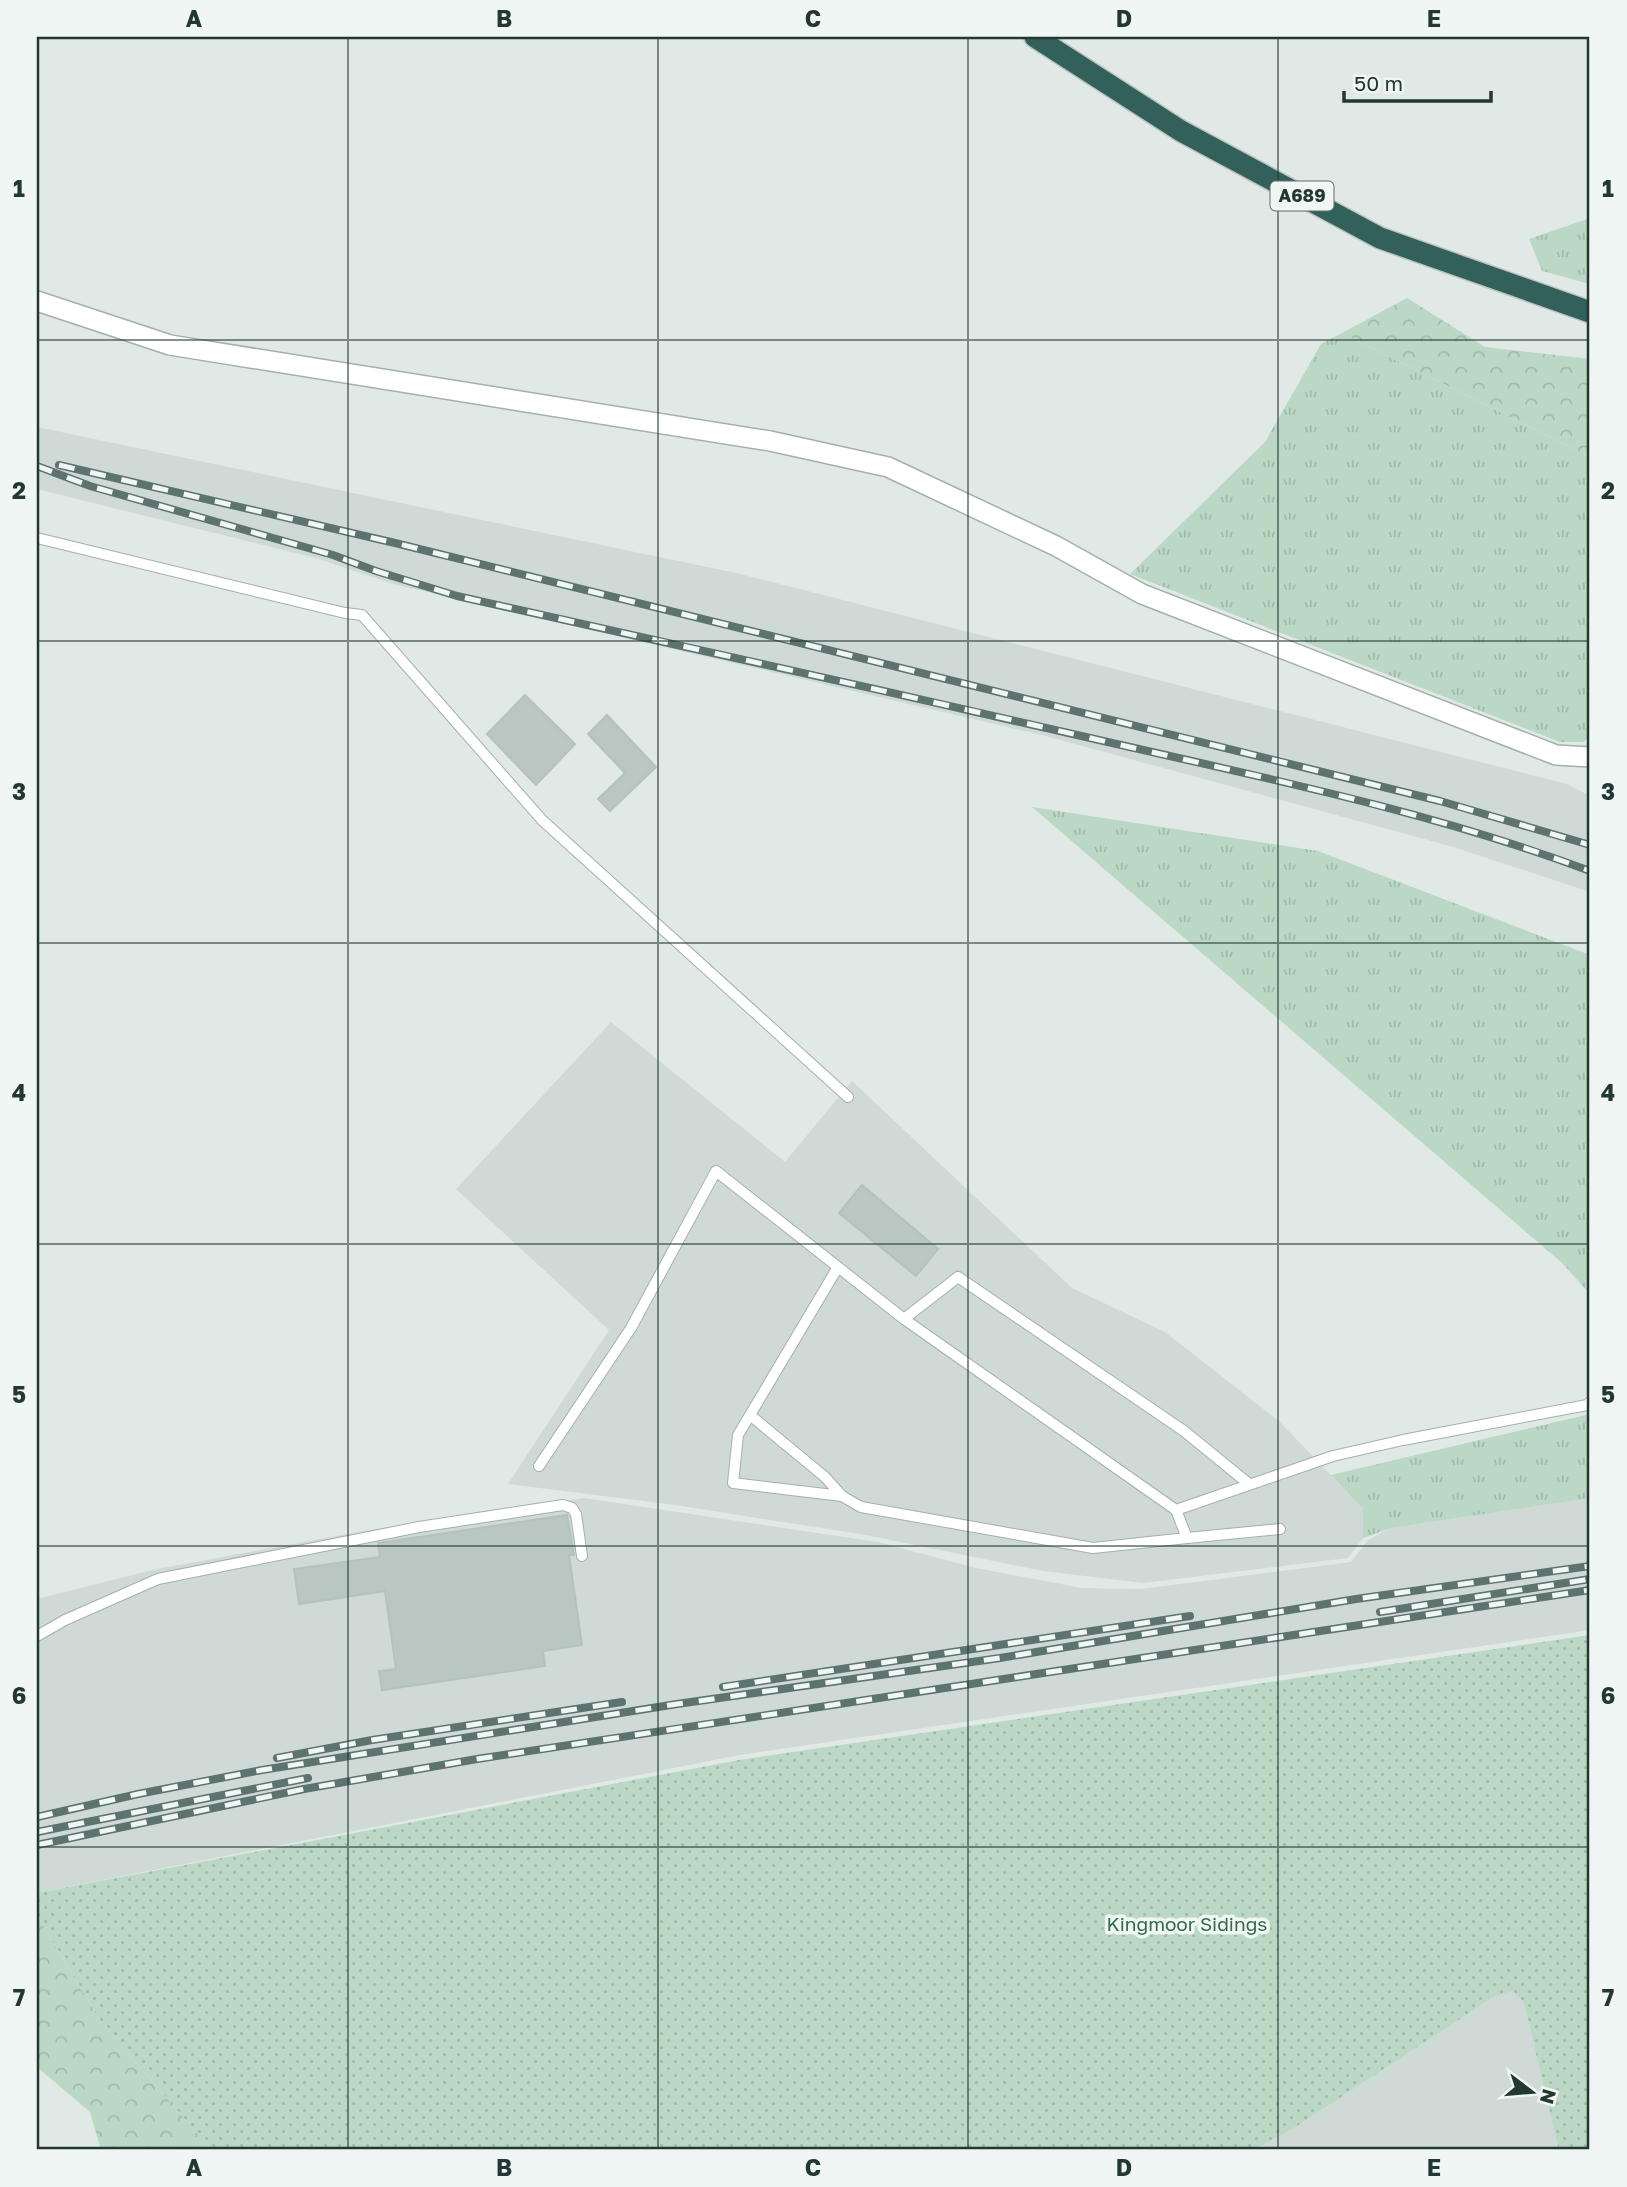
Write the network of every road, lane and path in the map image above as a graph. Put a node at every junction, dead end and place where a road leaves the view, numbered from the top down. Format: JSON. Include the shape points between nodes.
{"nodes":[{"id":1,"x":1035,"y":37,"type":"edge"},
{"id":2,"x":37,"y":301,"type":"edge"},
{"id":3,"x":1590,"y":312,"type":"edge"},
{"id":4,"x":37,"y":538,"type":"edge"},
{"id":5,"x":1590,"y":757,"type":"edge"},
{"id":6,"x":848,"y":1097,"type":"dead end"},
{"id":7,"x":838,"y":1268,"type":"junction"},
{"id":8,"x":904,"y":1319,"type":"junction"},
{"id":9,"x":1590,"y":1402,"type":"edge"},
{"id":10,"x":750,"y":1415,"type":"junction"},
{"id":11,"x":539,"y":1466,"type":"dead end"},
{"id":12,"x":1249,"y":1484,"type":"junction"},
{"id":13,"x":842,"y":1496,"type":"junction"},
{"id":14,"x":1176,"y":1510,"type":"junction"},
{"id":15,"x":1280,"y":1529,"type":"dead end"},
{"id":16,"x":1187,"y":1538,"type":"junction"},
{"id":17,"x":582,"y":1556,"type":"dead end"},
{"id":18,"x":37,"y":1636,"type":"edge"}],
"edges":[{"from":1,"to":3,"type":"highway","number":"A689","via":[[1181,131],[1380,238]]},
{"from":2,"to":5,"type":"street","via":[[170,345],[770,441],[888,467],[1056,546],[1142,594],[1556,755]]},
{"from":4,"to":6,"type":"lane","via":[[362,615],[542,820]]},
{"from":7,"to":8,"type":"lane"},
{"from":7,"to":10,"type":"lane"},
{"from":7,"to":11,"type":"lane","via":[[716,1171],[631,1328]]},
{"from":8,"to":12,"type":"lane","via":[[958,1277],[1184,1431]]},
{"from":8,"to":14,"type":"lane"},
{"from":9,"to":12,"type":"lane","via":[[1333,1456]]},
{"from":10,"to":13,"type":"lane"},
{"from":10,"to":13,"type":"lane","via":[[738,1436],[733,1483]]},
{"from":12,"to":14,"type":"lane"},
{"from":13,"to":16,"type":"lane","via":[[861,1507],[1093,1548]]},
{"from":14,"to":16,"type":"lane"},
{"from":15,"to":16,"type":"lane"},
{"from":17,"to":18,"type":"lane","via":[[576,1514],[563,1505],[419,1527],[158,1579]]}]}
